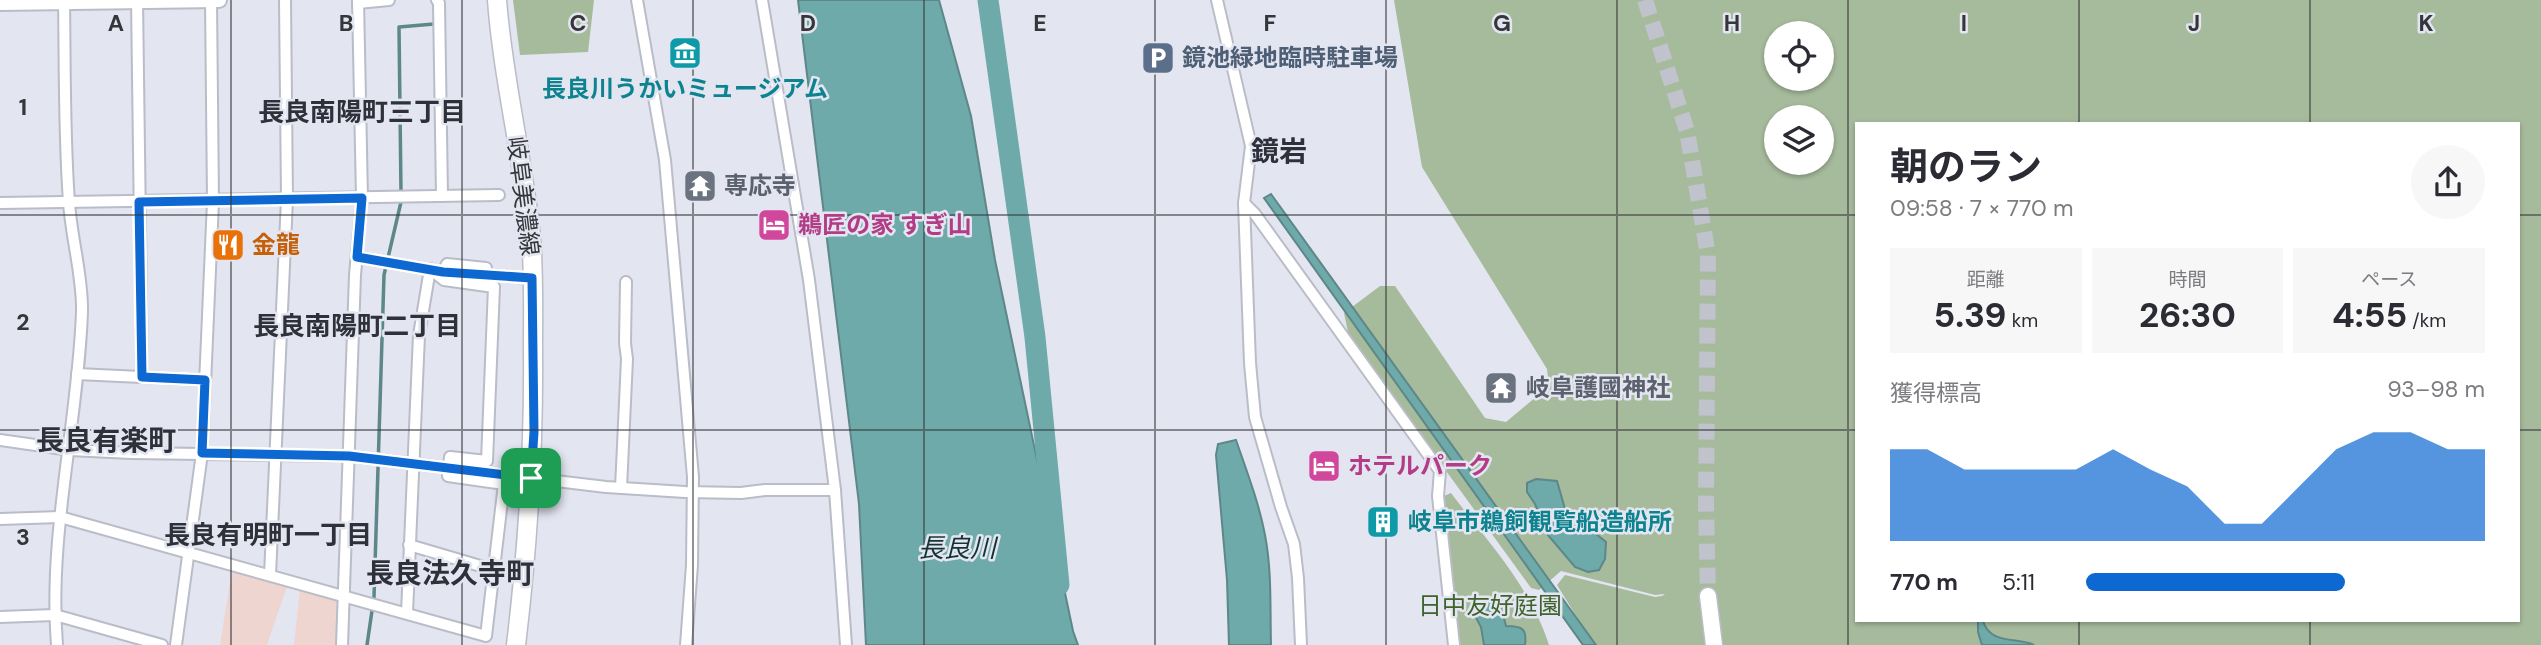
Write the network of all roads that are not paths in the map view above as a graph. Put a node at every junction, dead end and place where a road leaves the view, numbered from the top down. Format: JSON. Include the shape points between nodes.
{"nodes":[{"id":1,"x":211,"y":0,"type":"edge"},
{"id":2,"x":219,"y":0,"type":"edge"},
{"id":3,"x":285,"y":0,"type":"edge"},
{"id":4,"x":388,"y":0,"type":"edge"},
{"id":5,"x":437,"y":0,"type":"edge"},
{"id":6,"x":497,"y":0,"type":"edge"},
{"id":7,"x":637,"y":0,"type":"edge"},
{"id":8,"x":762,"y":0,"type":"edge"},
{"id":9,"x":1217,"y":0,"type":"edge"},
{"id":10,"x":64,"y":1,"type":"edge"},
{"id":11,"x":137,"y":1,"type":"edge"},
{"id":12,"x":358,"y":1,"type":"edge"},
{"id":13,"x":0,"y":3,"type":"edge"},
{"id":14,"x":499,"y":195,"type":"dead end"},
{"id":15,"x":442,"y":196,"type":"junction"},
{"id":16,"x":362,"y":198,"type":"junction"},
{"id":17,"x":287,"y":200,"type":"junction"},
{"id":18,"x":212,"y":201,"type":"junction"},
{"id":19,"x":69,"y":202,"type":"junction"},
{"id":20,"x":139,"y":202,"type":"junction"},
{"id":21,"x":0,"y":203,"type":"edge"},
{"id":22,"x":1244,"y":203,"type":"junction"},
{"id":23,"x":357,"y":257,"type":"junction"},
{"id":24,"x":486,"y":268,"type":"dead end"},
{"id":25,"x":430,"y":269,"type":"junction"},
{"id":26,"x":443,"y":272,"type":"junction"},
{"id":27,"x":532,"y":278,"type":"junction"},
{"id":28,"x":626,"y":282,"type":"dead end"},
{"id":29,"x":77,"y":374,"type":"junction"},
{"id":30,"x":142,"y":377,"type":"junction"},
{"id":31,"x":205,"y":380,"type":"junction"},
{"id":32,"x":0,"y":440,"type":"edge"},
{"id":33,"x":70,"y":450,"type":"junction"},
{"id":34,"x":202,"y":453,"type":"junction"},
{"id":35,"x":277,"y":454,"type":"junction"},
{"id":36,"x":349,"y":456,"type":"junction"},
{"id":37,"x":412,"y":463,"type":"junction"},
{"id":38,"x":449,"y":468,"type":"junction"},
{"id":39,"x":531,"y":478,"type":"junction"},
{"id":40,"x":621,"y":488,"type":"junction"},
{"id":41,"x":835,"y":490,"type":"junction"},
{"id":42,"x":693,"y":492,"type":"junction"},
{"id":43,"x":60,"y":517,"type":"junction"},
{"id":44,"x":0,"y":519,"type":"edge"},
{"id":45,"x":409,"y":545,"type":"junction"},
{"id":46,"x":189,"y":553,"type":"junction"},
{"id":47,"x":494,"y":570,"type":"junction"},
{"id":48,"x":270,"y":575,"type":"junction"},
{"id":49,"x":344,"y":596,"type":"junction"},
{"id":50,"x":1708,"y":596,"type":"tunnel mouth"},
{"id":51,"x":407,"y":613,"type":"junction"},
{"id":52,"x":55,"y":615,"type":"junction"},
{"id":53,"x":0,"y":617,"type":"edge"},
{"id":54,"x":57,"y":645,"type":"edge"},
{"id":55,"x":162,"y":645,"type":"edge"},
{"id":56,"x":176,"y":645,"type":"edge"},
{"id":57,"x":342,"y":645,"type":"edge"},
{"id":58,"x":516,"y":645,"type":"edge"},
{"id":59,"x":686,"y":645,"type":"edge"},
{"id":60,"x":846,"y":645,"type":"edge"},
{"id":61,"x":1301,"y":645,"type":"edge"},
{"id":62,"x":1454,"y":645,"type":"edge"},
{"id":63,"x":1714,"y":645,"type":"edge"}],
"edges":[{"from":1,"to":2,"type":"street"},
{"from":1,"to":11,"type":"street"},
{"from":1,"to":18,"type":"street"},
{"from":3,"to":17,"type":"street"},
{"from":4,"to":12,"type":"street"},
{"from":5,"to":15,"type":"street"},
{"from":6,"to":27,"type":"main road","name":"岐阜美濃線","via":[[523,174]]},
{"from":7,"to":42,"type":"street","via":[[665,160]]},
{"from":8,"to":41,"type":"street","via":[[809,280]]},
{"from":9,"to":22,"type":"street","via":[[1251,146]]},
{"from":10,"to":11,"type":"street"},
{"from":10,"to":13,"type":"street"},
{"from":10,"to":19,"type":"street"},
{"from":11,"to":20,"type":"street"},
{"from":12,"to":16,"type":"street"},
{"from":14,"to":15,"type":"street"},
{"from":15,"to":16,"type":"street"},
{"from":16,"to":17,"type":"street"},
{"from":16,"to":23,"type":"street"},
{"from":17,"to":18,"type":"street"},
{"from":17,"to":35,"type":"street"},
{"from":18,"to":20,"type":"street"},
{"from":18,"to":31,"type":"street"},
{"from":19,"to":20,"type":"street"},
{"from":19,"to":21,"type":"street"},
{"from":19,"to":29,"type":"street","via":[[82,310]]},
{"from":20,"to":30,"type":"street"},
{"from":22,"to":61,"type":"street","via":[[1255,417],[1294,544]]},
{"from":22,"to":62,"type":"street","via":[[1440,471],[1438,496]]},
{"from":23,"to":25,"type":"street"},
{"from":23,"to":36,"type":"street"},
{"from":24,"to":26,"type":"street","via":[[447,264]]},
{"from":25,"to":26,"type":"street"},
{"from":25,"to":37,"type":"street","via":[[419,335]]},
{"from":25,"to":38,"type":"street","via":[[444,280],[494,286],[487,461],[450,457]]},
{"from":26,"to":27,"type":"street"},
{"from":27,"to":39,"type":"main road","name":"岐阜美濃線"},
{"from":28,"to":40,"type":"street"},
{"from":29,"to":30,"type":"street"},
{"from":29,"to":33,"type":"street"},
{"from":30,"to":31,"type":"street"},
{"from":31,"to":34,"type":"street"},
{"from":32,"to":33,"type":"street"},
{"from":33,"to":34,"type":"street"},
{"from":33,"to":43,"type":"street"},
{"from":34,"to":35,"type":"street"},
{"from":34,"to":46,"type":"street"},
{"from":35,"to":36,"type":"street"},
{"from":35,"to":48,"type":"street"},
{"from":36,"to":37,"type":"street"},
{"from":36,"to":49,"type":"street"},
{"from":37,"to":38,"type":"street"},
{"from":37,"to":45,"type":"street"},
{"from":38,"to":39,"type":"street"},
{"from":38,"to":47,"type":"street","via":[[448,476],[504,484]]},
{"from":39,"to":40,"type":"street"},
{"from":39,"to":58,"type":"main road","name":"岐阜美濃線"},
{"from":40,"to":42,"type":"street"},
{"from":41,"to":42,"type":"street"},
{"from":41,"to":60,"type":"street"},
{"from":42,"to":59,"type":"street"},
{"from":43,"to":44,"type":"street"},
{"from":43,"to":46,"type":"street"},
{"from":43,"to":52,"type":"street"},
{"from":45,"to":47,"type":"street"},
{"from":45,"to":51,"type":"street"},
{"from":46,"to":48,"type":"street"},
{"from":46,"to":56,"type":"street"},
{"from":47,"to":51,"type":"street","via":[[486,636]]},
{"from":48,"to":49,"type":"street"},
{"from":49,"to":51,"type":"street"},
{"from":49,"to":57,"type":"street"},
{"from":50,"to":63,"type":"main road"},
{"from":52,"to":53,"type":"street"},
{"from":52,"to":54,"type":"street"},
{"from":52,"to":55,"type":"street"}]}
